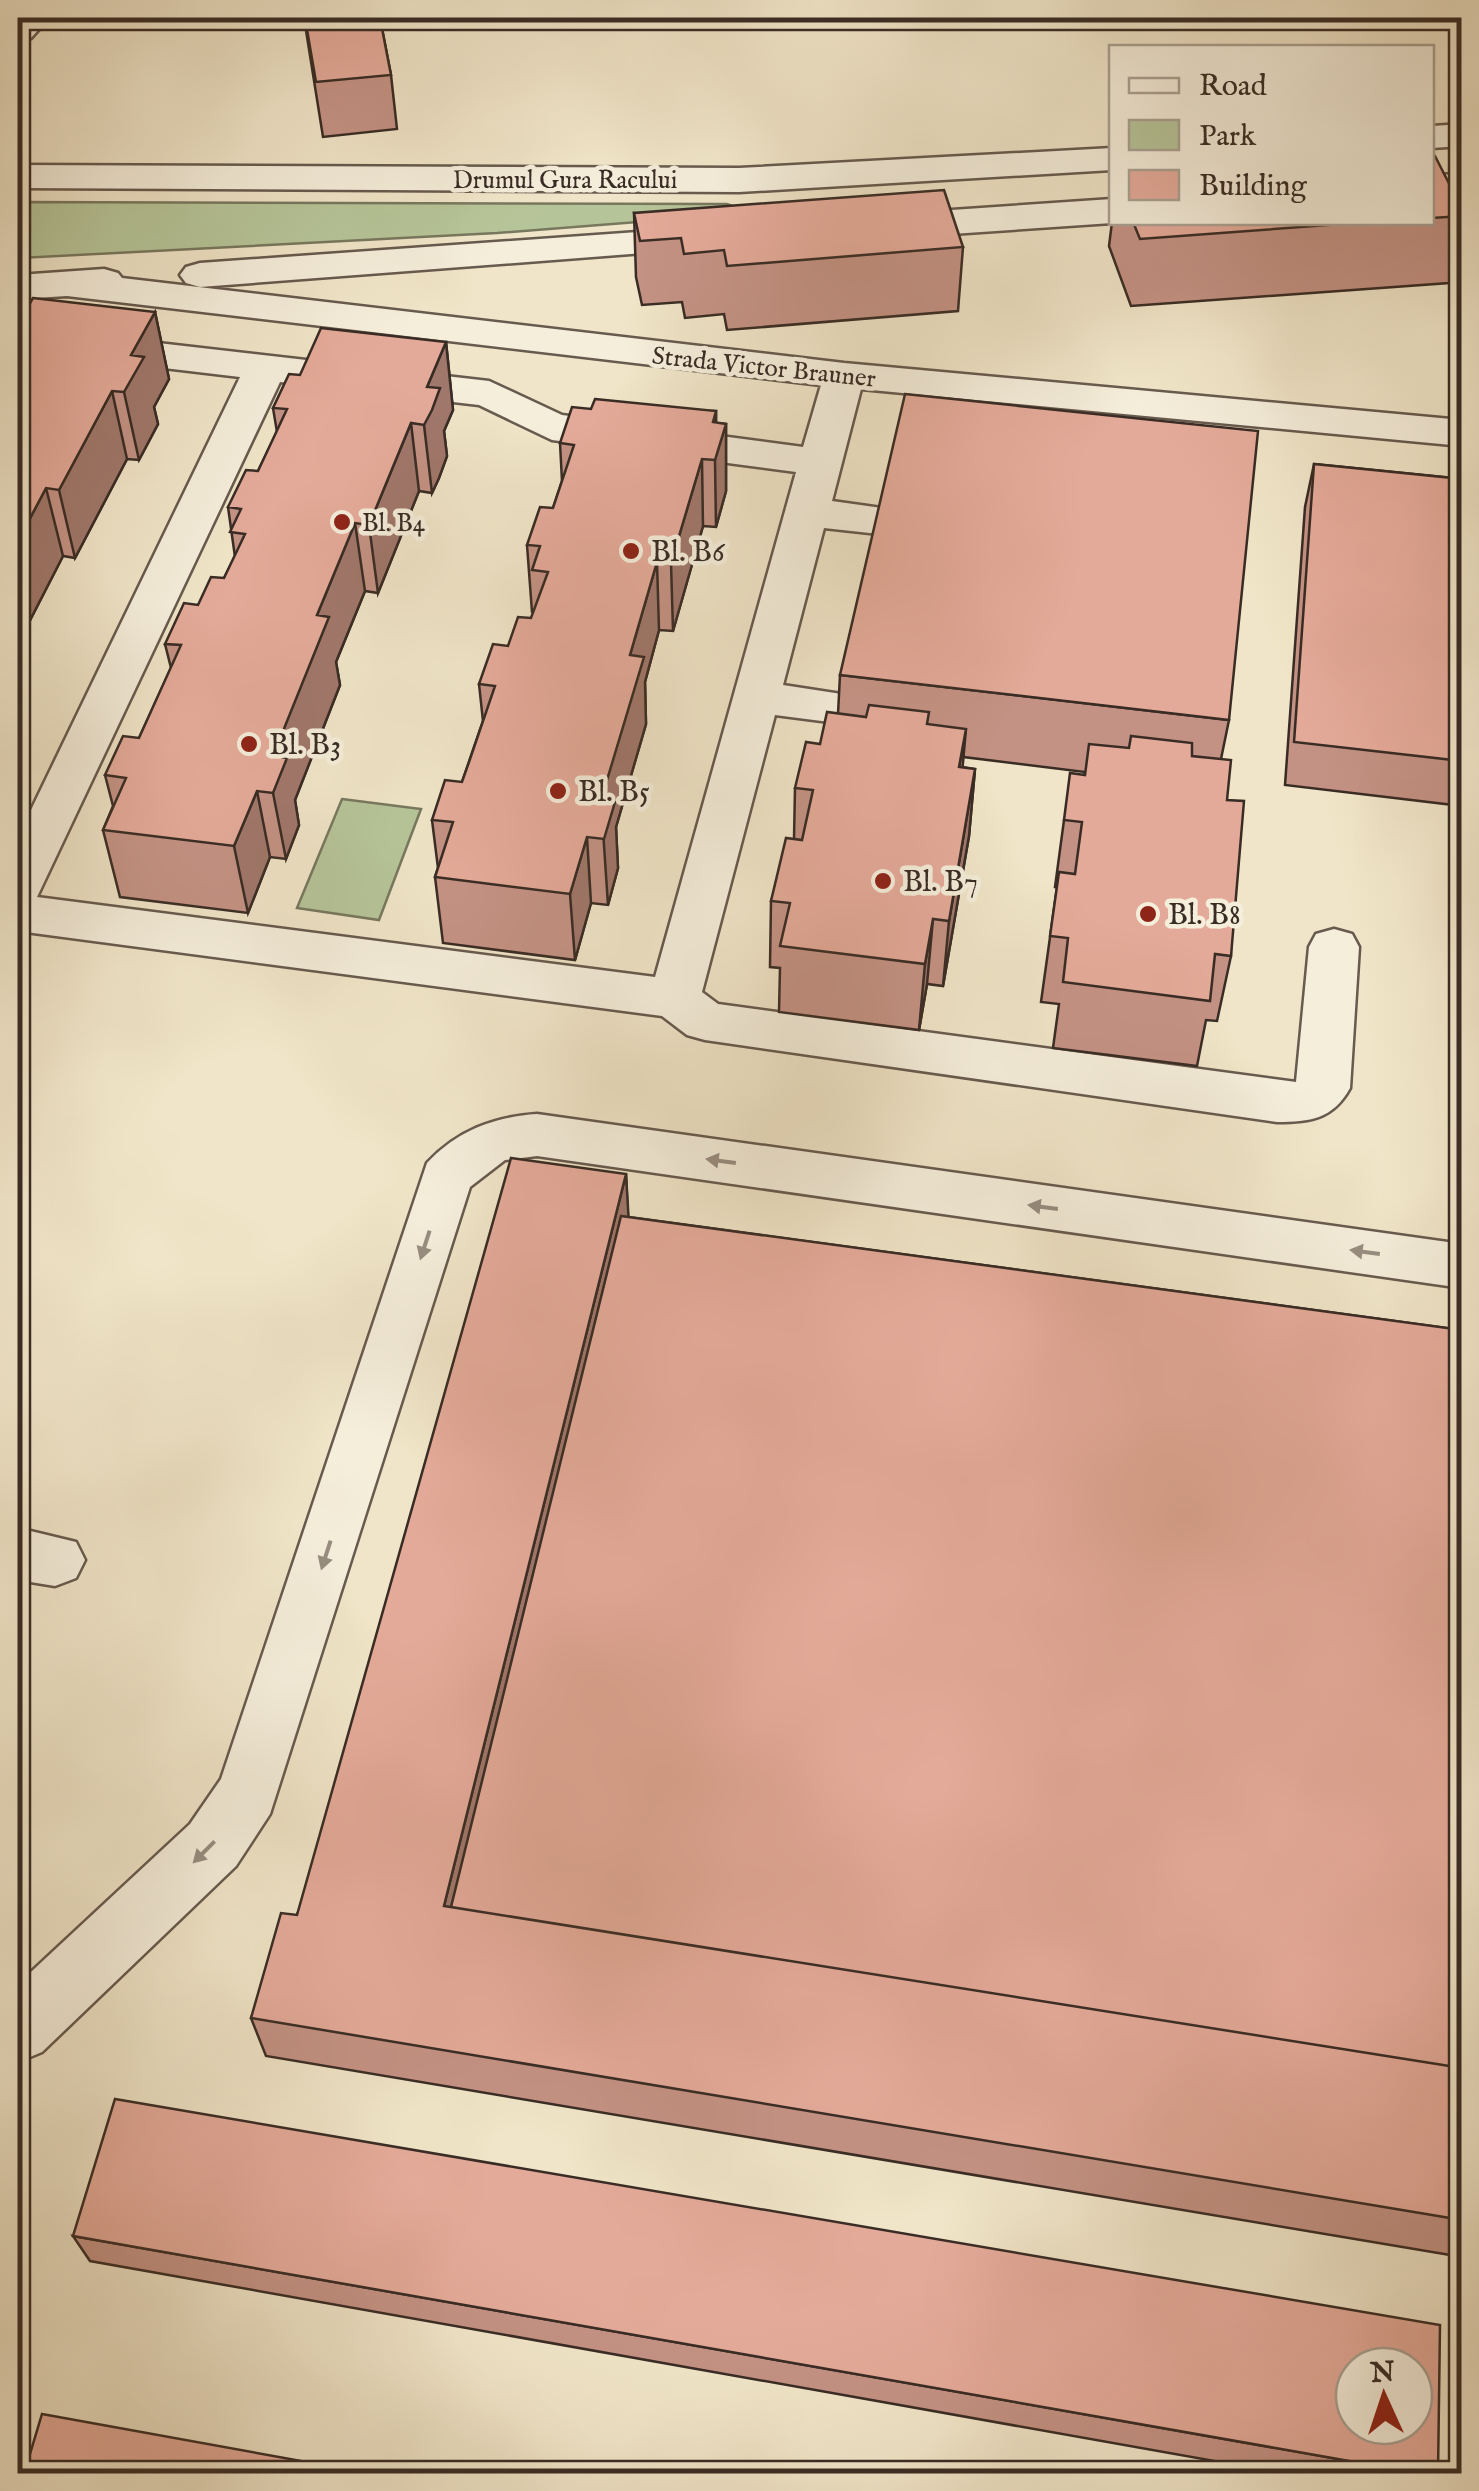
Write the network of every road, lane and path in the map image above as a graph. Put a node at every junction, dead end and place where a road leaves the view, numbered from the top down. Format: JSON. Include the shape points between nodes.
{"nodes":[{"id":1,"x":31,"y":18,"type":"edge"},
{"id":2,"x":18,"y":30,"type":"edge"},
{"id":3,"x":1462,"y":134,"type":"edge"},
{"id":4,"x":1434,"y":137,"type":"edge"},
{"id":5,"x":1109,"y":159,"type":"edge"},
{"id":6,"x":18,"y":176,"type":"edge"},
{"id":7,"x":1109,"y":210,"type":"edge"},
{"id":8,"x":843,"y":230,"type":"edge"},
{"id":9,"x":744,"y":236,"type":"edge"},
{"id":10,"x":69,"y":284,"type":"junction"},
{"id":11,"x":18,"y":287,"type":"edge"},
{"id":12,"x":465,"y":332,"type":"junction"},
{"id":13,"x":18,"y":356,"type":"edge"},
{"id":14,"x":266,"y":367,"type":"junction"},
{"id":15,"x":844,"y":375,"type":"junction"},
{"id":16,"x":440,"y":387,"type":"junction"},
{"id":17,"x":1462,"y":433,"type":"edge"},
{"id":18,"x":818,"y":462,"type":"junction"},
{"id":19,"x":805,"y":512,"type":"junction"},
{"id":20,"x":888,"y":521,"type":"edge"},
{"id":21,"x":756,"y":697,"type":"junction"},
{"id":22,"x":845,"y":708,"type":"edge"},
{"id":23,"x":18,"y":887,"type":"edge"},
{"id":24,"x":18,"y":913,"type":"edge"},
{"id":25,"x":1334,"y":947,"type":"dead end"},
{"id":26,"x":676,"y":999,"type":"junction"},
{"id":27,"x":1462,"y":1266,"type":"edge"},
{"id":28,"x":18,"y":2029,"type":"edge"}],
"edges":[{"from":1,"to":2,"type":"street"},
{"from":3,"to":4,"type":"street"},
{"from":5,"to":6,"type":"street","name":"Drumul Gura Racului","via":[[739,180]]},
{"from":7,"to":8,"type":"street"},
{"from":9,"to":10,"type":"street","name":"Strada Victor Brauner"},
{"from":10,"to":11,"type":"street","name":"Strada Victor Brauner"},
{"from":10,"to":12,"type":"street","name":"Strada Victor Brauner"},
{"from":12,"to":15,"type":"street","name":"Strada Victor Brauner"},
{"from":12,"to":16,"type":"street"},
{"from":13,"to":14,"type":"street","via":[[71,344]]},
{"from":14,"to":16,"type":"street"},
{"from":14,"to":23,"type":"street"},
{"from":15,"to":17,"type":"street","name":"Strada Victor Brauner"},
{"from":15,"to":18,"type":"street"},
{"from":16,"to":18,"type":"street","via":[[489,394],[552,427]]},
{"from":18,"to":19,"type":"street"},
{"from":19,"to":20,"type":"street"},
{"from":19,"to":21,"type":"street"},
{"from":21,"to":22,"type":"street"},
{"from":21,"to":26,"type":"street"},
{"from":24,"to":26,"type":"street"},
{"from":25,"to":26,"type":"street","via":[[1328,1069],[1324,1088],[1307,1102],[705,1021]]},
{"from":27,"to":28,"type":"street","one_way":true,"via":[[536,1135],[483,1144],[446,1178],[248,1793],[213,1845]]}]}
